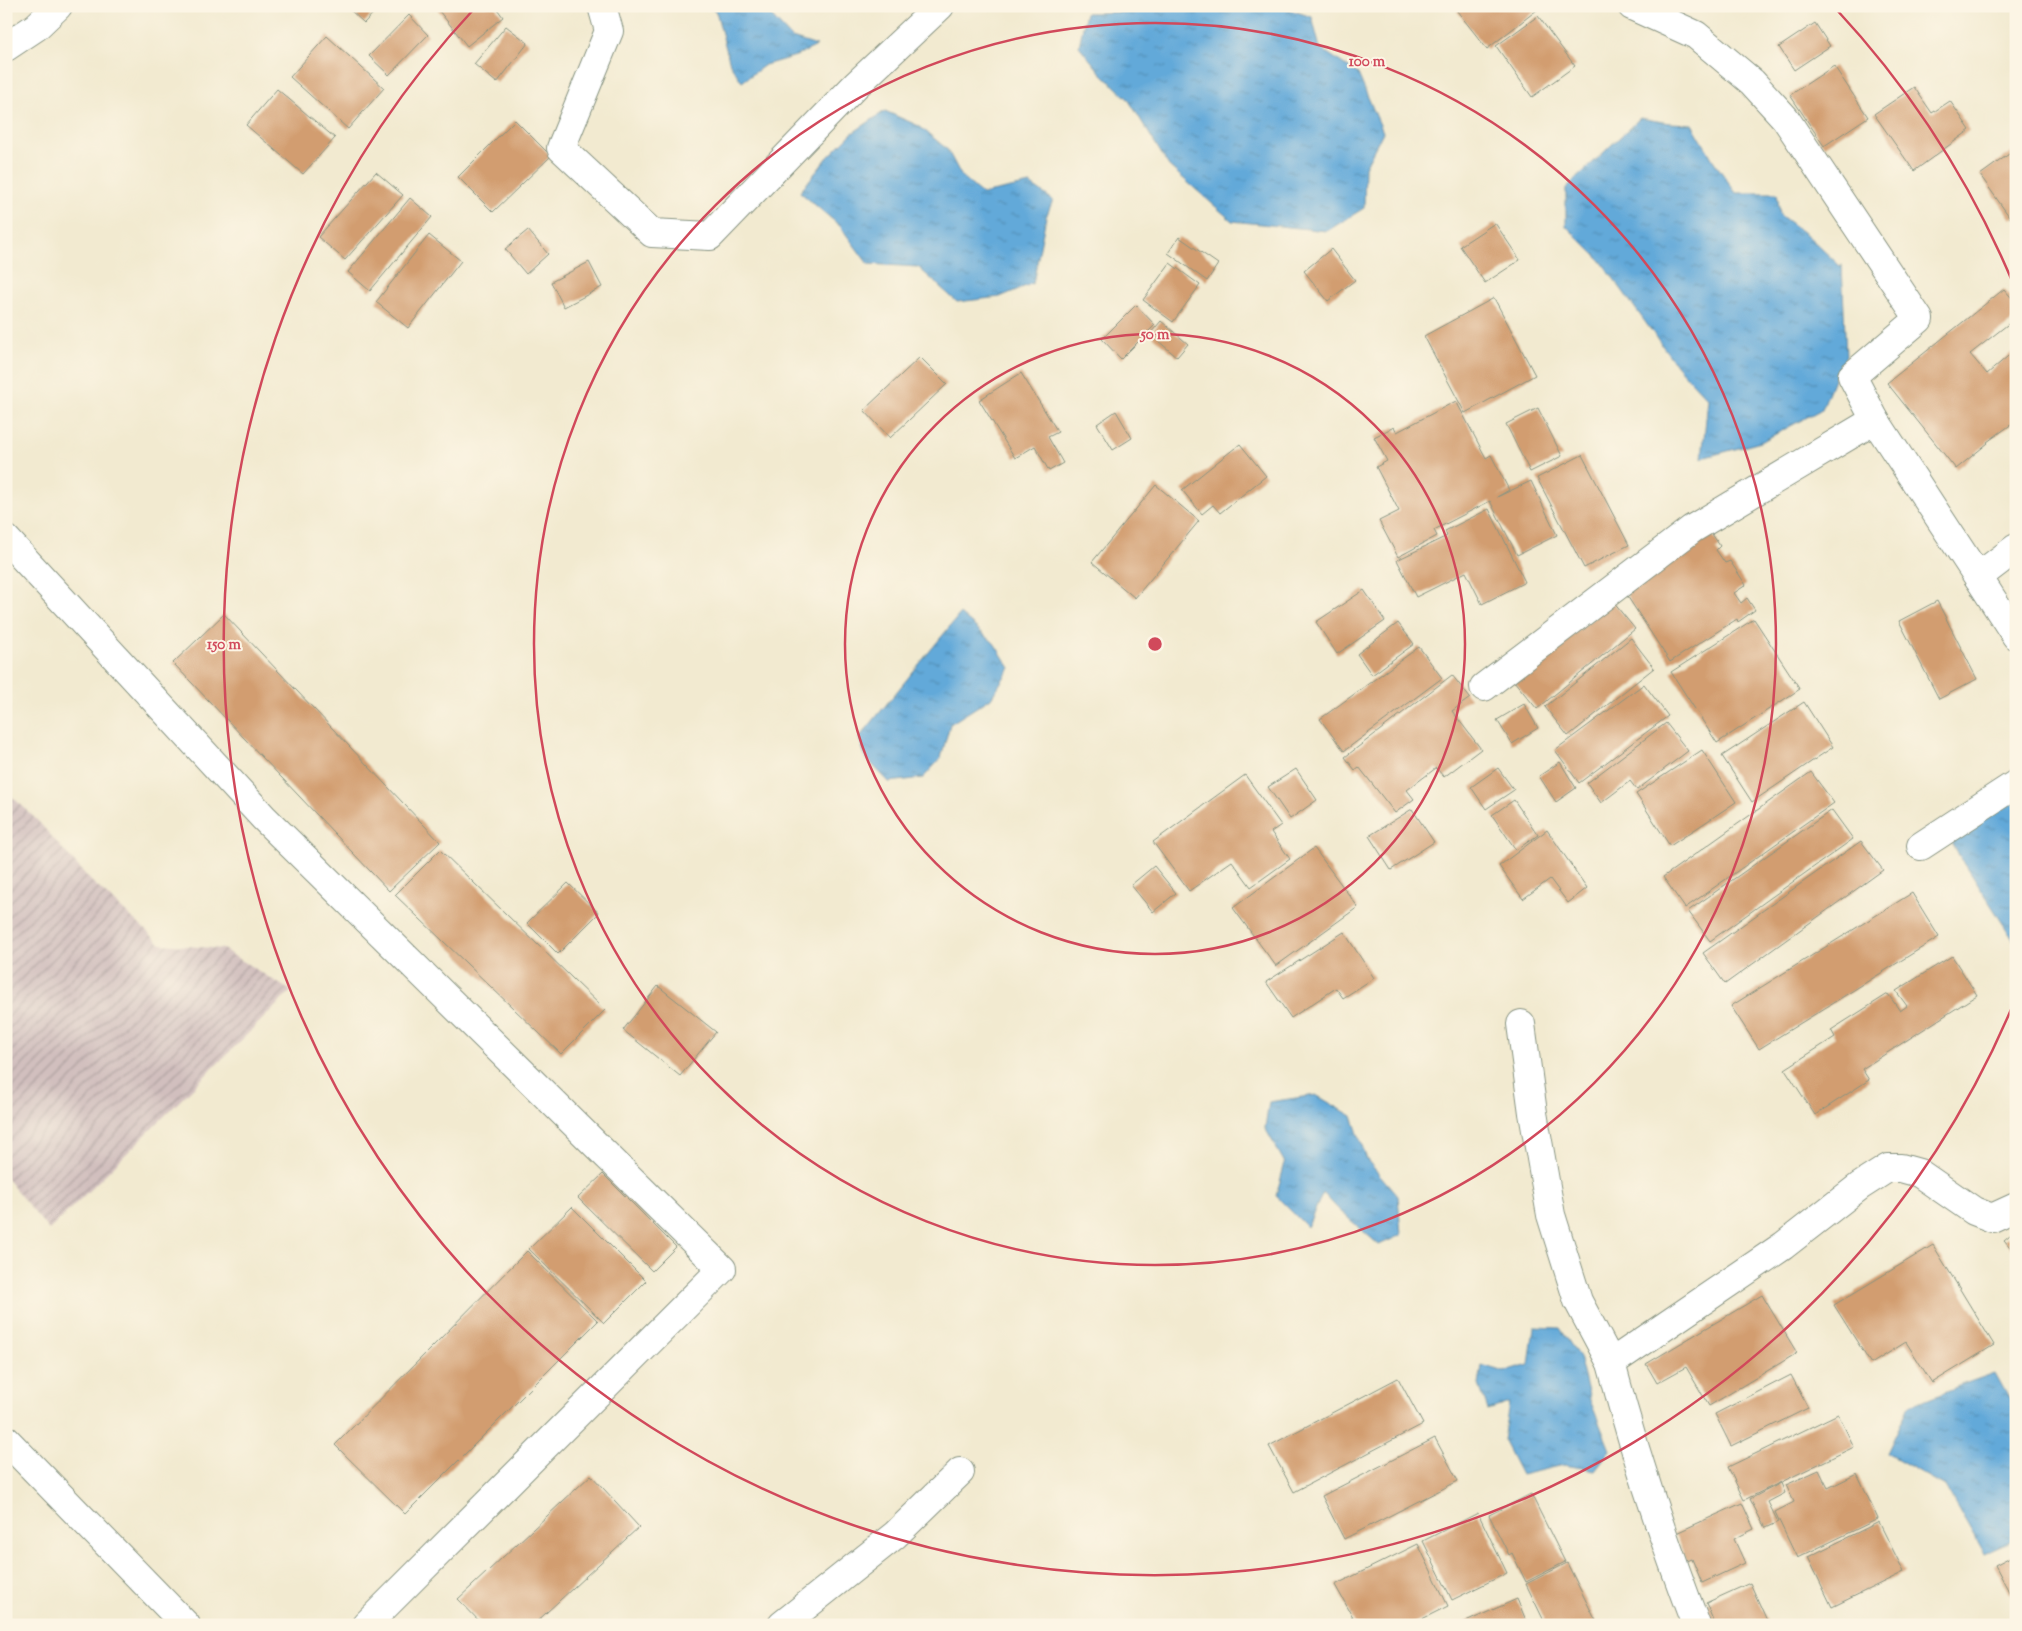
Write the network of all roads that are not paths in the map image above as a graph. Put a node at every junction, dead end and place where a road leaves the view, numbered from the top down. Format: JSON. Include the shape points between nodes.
{"nodes":[{"id":1,"x":58,"y":6,"type":"edge"},
{"id":2,"x":602,"y":6,"type":"edge"},
{"id":3,"x":940,"y":6,"type":"edge"},
{"id":4,"x":1632,"y":6,"type":"edge"},
{"id":5,"x":6,"y":47,"type":"edge"},
{"id":6,"x":1875,"y":420,"type":"junction"},
{"id":7,"x":6,"y":539,"type":"edge"},
{"id":8,"x":2016,"y":548,"type":"edge"},
{"id":9,"x":1978,"y":577,"type":"junction"},
{"id":10,"x":2016,"y":636,"type":"edge"},
{"id":11,"x":1484,"y":688,"type":"dead end"},
{"id":12,"x":2016,"y":784,"type":"edge"},
{"id":13,"x":1921,"y":846,"type":"dead end"},
{"id":14,"x":1522,"y":1024,"type":"dead end"},
{"id":15,"x":2016,"y":1207,"type":"edge"},
{"id":16,"x":1611,"y":1363,"type":"junction"},
{"id":17,"x":6,"y":1440,"type":"edge"},
{"id":18,"x":960,"y":1472,"type":"dead end"},
{"id":19,"x":186,"y":1625,"type":"edge"},
{"id":20,"x":366,"y":1625,"type":"edge"},
{"id":21,"x":782,"y":1625,"type":"edge"},
{"id":22,"x":1696,"y":1625,"type":"edge"}],
"edges":[{"from":1,"to":5,"type":"street","via":[[36,27]]},
{"from":2,"to":3,"type":"street","via":[[609,31],[561,148],[652,233],[710,236],[856,85]]},
{"from":4,"to":6,"type":"street","via":[[1696,35],[1765,96],[1785,118],[1919,319],[1852,376]]},
{"from":6,"to":9,"type":"street"},
{"from":6,"to":11,"type":"street","via":[[1692,529]]},
{"from":7,"to":20,"type":"street","via":[[264,818],[722,1269]]},
{"from":8,"to":9,"type":"street"},
{"from":9,"to":10,"type":"street"},
{"from":12,"to":13,"type":"street"},
{"from":14,"to":16,"type":"street","via":[[1551,1215],[1578,1301]]},
{"from":15,"to":16,"type":"street","via":[[1992,1218],[1974,1211],[1919,1173],[1888,1168],[1783,1246]]},
{"from":16,"to":22,"type":"street","via":[[1625,1415]]},
{"from":17,"to":19,"type":"street"},
{"from":18,"to":21,"type":"street","via":[[895,1535]]}]}
